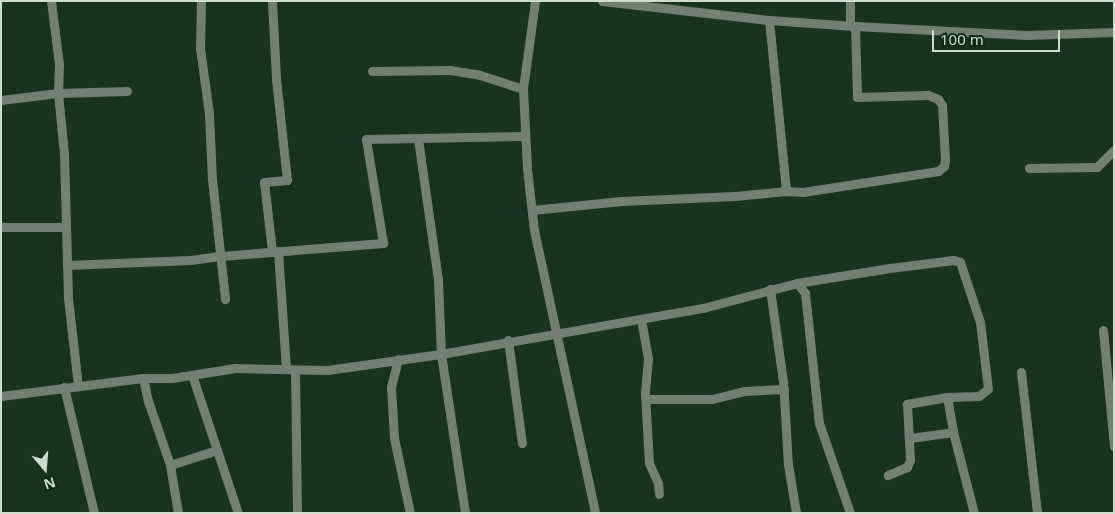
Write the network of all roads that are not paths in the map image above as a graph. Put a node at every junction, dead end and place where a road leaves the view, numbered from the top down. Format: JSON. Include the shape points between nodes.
{"nodes":[{"id":1,"x":51,"y":1,"type":"edge"},
{"id":2,"x":200,"y":1,"type":"edge"},
{"id":3,"x":272,"y":1,"type":"edge"},
{"id":4,"x":535,"y":1,"type":"edge"},
{"id":5,"x":602,"y":1,"type":"edge"},
{"id":6,"x":706,"y":1,"type":"edge"},
{"id":7,"x":850,"y":1,"type":"edge"},
{"id":8,"x":706,"y":12,"type":"junction"},
{"id":9,"x":769,"y":20,"type":"junction"},
{"id":10,"x":853,"y":26,"type":"junction"},
{"id":11,"x":1114,"y":32,"type":"edge"},
{"id":12,"x":372,"y":71,"type":"dead end"},
{"id":13,"x":523,"y":88,"type":"junction"},
{"id":14,"x":127,"y":92,"type":"dead end"},
{"id":15,"x":58,"y":93,"type":"junction"},
{"id":16,"x":1,"y":100,"type":"edge"},
{"id":17,"x":525,"y":136,"type":"junction"},
{"id":18,"x":418,"y":139,"type":"junction"},
{"id":19,"x":1114,"y":150,"type":"edge"},
{"id":20,"x":1029,"y":168,"type":"dead end"},
{"id":21,"x":786,"y":191,"type":"junction"},
{"id":22,"x":532,"y":210,"type":"junction"},
{"id":23,"x":1,"y":227,"type":"edge"},
{"id":24,"x":65,"y":227,"type":"junction"},
{"id":25,"x":275,"y":251,"type":"junction"},
{"id":26,"x":221,"y":256,"type":"junction"},
{"id":27,"x":67,"y":265,"type":"junction"},
{"id":28,"x":797,"y":283,"type":"junction"},
{"id":29,"x":770,"y":289,"type":"junction"},
{"id":30,"x":224,"y":299,"type":"dead end"},
{"id":31,"x":641,"y":319,"type":"junction"},
{"id":32,"x":1103,"y":330,"type":"dead end"},
{"id":33,"x":556,"y":332,"type":"junction"},
{"id":34,"x":508,"y":340,"type":"junction"},
{"id":35,"x":441,"y":354,"type":"junction"},
{"id":36,"x":398,"y":359,"type":"junction"},
{"id":37,"x":290,"y":370,"type":"junction"},
{"id":38,"x":1021,"y":372,"type":"dead end"},
{"id":39,"x":192,"y":375,"type":"junction"},
{"id":40,"x":143,"y":378,"type":"junction"},
{"id":41,"x":78,"y":386,"type":"junction"},
{"id":42,"x":64,"y":387,"type":"junction"},
{"id":43,"x":784,"y":389,"type":"junction"},
{"id":44,"x":1,"y":396,"type":"edge"},
{"id":45,"x":948,"y":396,"type":"junction"},
{"id":46,"x":646,"y":399,"type":"junction"},
{"id":47,"x":953,"y":432,"type":"junction"},
{"id":48,"x":910,"y":438,"type":"junction"},
{"id":49,"x":522,"y":444,"type":"dead end"},
{"id":50,"x":1114,"y":446,"type":"edge"},
{"id":51,"x":217,"y":450,"type":"junction"},
{"id":52,"x":170,"y":465,"type":"junction"},
{"id":53,"x":888,"y":475,"type":"dead end"},
{"id":54,"x":658,"y":494,"type":"dead end"},
{"id":55,"x":94,"y":513,"type":"edge"},
{"id":56,"x":178,"y":513,"type":"edge"},
{"id":57,"x":238,"y":513,"type":"edge"},
{"id":58,"x":297,"y":513,"type":"edge"},
{"id":59,"x":410,"y":513,"type":"edge"},
{"id":60,"x":465,"y":513,"type":"edge"},
{"id":61,"x":594,"y":513,"type":"edge"},
{"id":62,"x":796,"y":513,"type":"edge"},
{"id":63,"x":850,"y":513,"type":"edge"},
{"id":64,"x":974,"y":513,"type":"edge"},
{"id":65,"x":1037,"y":513,"type":"edge"}],
"edges":[{"from":1,"to":15,"type":"street","via":[[59,64]]},
{"from":2,"to":26,"type":"street","via":[[200,48]]},
{"from":3,"to":25,"type":"street","via":[[287,180],[264,182]]},
{"from":4,"to":13,"type":"street"},
{"from":5,"to":8,"type":"street"},
{"from":6,"to":8,"type":"street"},
{"from":7,"to":10,"type":"street"},
{"from":8,"to":9,"type":"street"},
{"from":9,"to":10,"type":"street"},
{"from":9,"to":21,"type":"street"},
{"from":10,"to":11,"type":"street","via":[[1026,35]]},
{"from":10,"to":21,"type":"street","via":[[857,97],[928,95],[938,99],[942,105],[944,166],[938,171],[804,192]]},
{"from":12,"to":13,"type":"street","via":[[450,70]]},
{"from":13,"to":17,"type":"street"},
{"from":14,"to":15,"type":"street"},
{"from":15,"to":16,"type":"street"},
{"from":15,"to":24,"type":"street","via":[[64,154]]},
{"from":17,"to":18,"type":"street"},
{"from":17,"to":22,"type":"street"},
{"from":18,"to":25,"type":"street","via":[[366,140],[383,243]]},
{"from":18,"to":35,"type":"street","via":[[438,280]]},
{"from":19,"to":20,"type":"street","via":[[1097,166]]},
{"from":21,"to":22,"type":"street"},
{"from":22,"to":33,"type":"street"},
{"from":23,"to":24,"type":"street"},
{"from":24,"to":27,"type":"street"},
{"from":25,"to":26,"type":"street"},
{"from":25,"to":37,"type":"street"},
{"from":26,"to":27,"type":"street"},
{"from":26,"to":30,"type":"street"},
{"from":27,"to":41,"type":"street"},
{"from":28,"to":29,"type":"street"},
{"from":28,"to":45,"type":"street","via":[[952,260],[960,262],[980,322],[988,388],[979,396]]},
{"from":28,"to":63,"type":"street","via":[[804,294],[819,423]]},
{"from":29,"to":31,"type":"street","via":[[704,308]]},
{"from":29,"to":43,"type":"street"},
{"from":31,"to":33,"type":"street"},
{"from":31,"to":46,"type":"street","via":[[648,358]]},
{"from":32,"to":50,"type":"street"},
{"from":33,"to":34,"type":"street"},
{"from":33,"to":61,"type":"street"},
{"from":34,"to":35,"type":"street"},
{"from":34,"to":49,"type":"street"},
{"from":35,"to":36,"type":"street"},
{"from":35,"to":60,"type":"street"},
{"from":36,"to":37,"type":"street","via":[[327,370]]},
{"from":36,"to":59,"type":"street","via":[[391,387],[394,438]]},
{"from":37,"to":39,"type":"street","via":[[235,368]]},
{"from":37,"to":58,"type":"street"},
{"from":38,"to":65,"type":"street"},
{"from":39,"to":40,"type":"street"},
{"from":39,"to":51,"type":"street"},
{"from":40,"to":41,"type":"street"},
{"from":40,"to":52,"type":"street"},
{"from":41,"to":42,"type":"street"},
{"from":42,"to":44,"type":"street"},
{"from":42,"to":55,"type":"street"},
{"from":43,"to":46,"type":"street","via":[[744,391],[712,400]]},
{"from":43,"to":62,"type":"street","via":[[788,464]]},
{"from":45,"to":47,"type":"street"},
{"from":45,"to":48,"type":"street","via":[[907,404]]},
{"from":46,"to":54,"type":"street","via":[[649,463],[658,483]]},
{"from":47,"to":48,"type":"street"},
{"from":47,"to":64,"type":"street"},
{"from":48,"to":53,"type":"street","via":[[907,466]]},
{"from":51,"to":52,"type":"street"},
{"from":51,"to":57,"type":"street"},
{"from":52,"to":56,"type":"street"}]}
